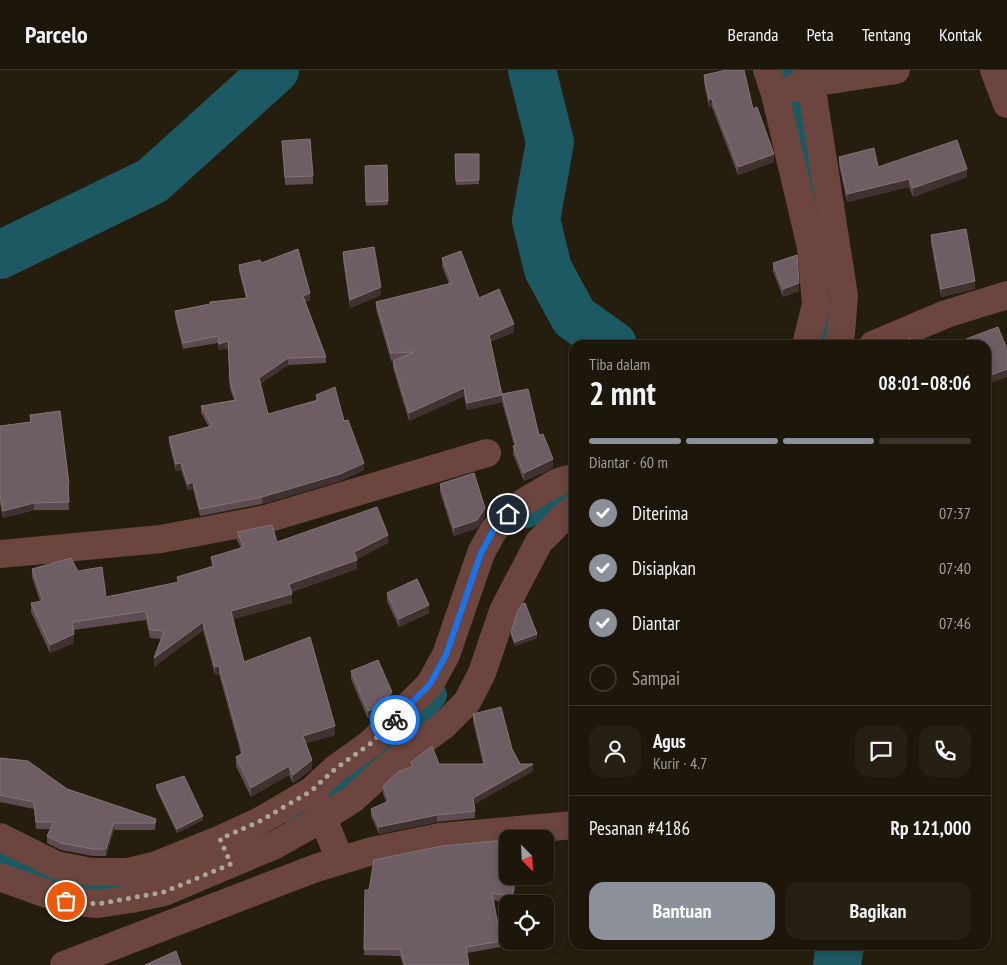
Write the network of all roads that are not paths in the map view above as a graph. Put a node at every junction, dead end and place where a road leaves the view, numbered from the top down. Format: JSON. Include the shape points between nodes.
{"nodes":[{"id":1,"x":896,"y":70,"type":"edge"},
{"id":2,"x":994,"y":70,"type":"edge"},
{"id":3,"x":791,"y":82,"type":"edge"},
{"id":4,"x":1007,"y":104,"type":"edge"},
{"id":5,"x":1007,"y":295,"type":"edge"},
{"id":6,"x":817,"y":340,"type":"edge"},
{"id":7,"x":827,"y":340,"type":"edge"},
{"id":8,"x":885,"y":340,"type":"edge"},
{"id":9,"x":487,"y":453,"type":"dead end"},
{"id":10,"x":569,"y":478,"type":"edge"},
{"id":11,"x":569,"y":513,"type":"edge"},
{"id":12,"x":0,"y":554,"type":"edge"},
{"id":13,"x":317,"y":805,"type":"junction"},
{"id":14,"x":569,"y":825,"type":"edge"},
{"id":15,"x":0,"y":837,"type":"edge"},
{"id":16,"x":226,"y":852,"type":"junction"},
{"id":17,"x":340,"y":860,"type":"junction"},
{"id":18,"x":0,"y":877,"type":"edge"},
{"id":19,"x":64,"y":965,"type":"edge"}],
"edges":[{"from":1,"to":3,"type":"street"},
{"from":2,"to":4,"type":"street"},
{"from":3,"to":6,"type":"street","via":[[811,247]]},
{"from":3,"to":7,"type":"street","via":[[844,296],[841,334]]},
{"from":5,"to":8,"type":"street","via":[[946,314]]},
{"from":9,"to":12,"type":"street","via":[[266,519],[161,539]]},
{"from":10,"to":13,"type":"street","via":[[527,500],[493,531],[481,553],[446,655],[430,684],[370,744],[335,769]]},
{"from":11,"to":13,"type":"street","via":[[534,550],[503,611],[482,673],[466,702],[443,726],[390,765],[353,799]]},
{"from":13,"to":16,"type":"street","via":[[260,821]]},
{"from":13,"to":17,"type":"street"},
{"from":14,"to":17,"type":"street","via":[[440,837]]},
{"from":15,"to":16,"type":"street","via":[[56,865],[91,872],[128,872]]},
{"from":16,"to":18,"type":"street","via":[[164,892],[98,904],[66,901]]},
{"from":17,"to":19,"type":"street"}]}
